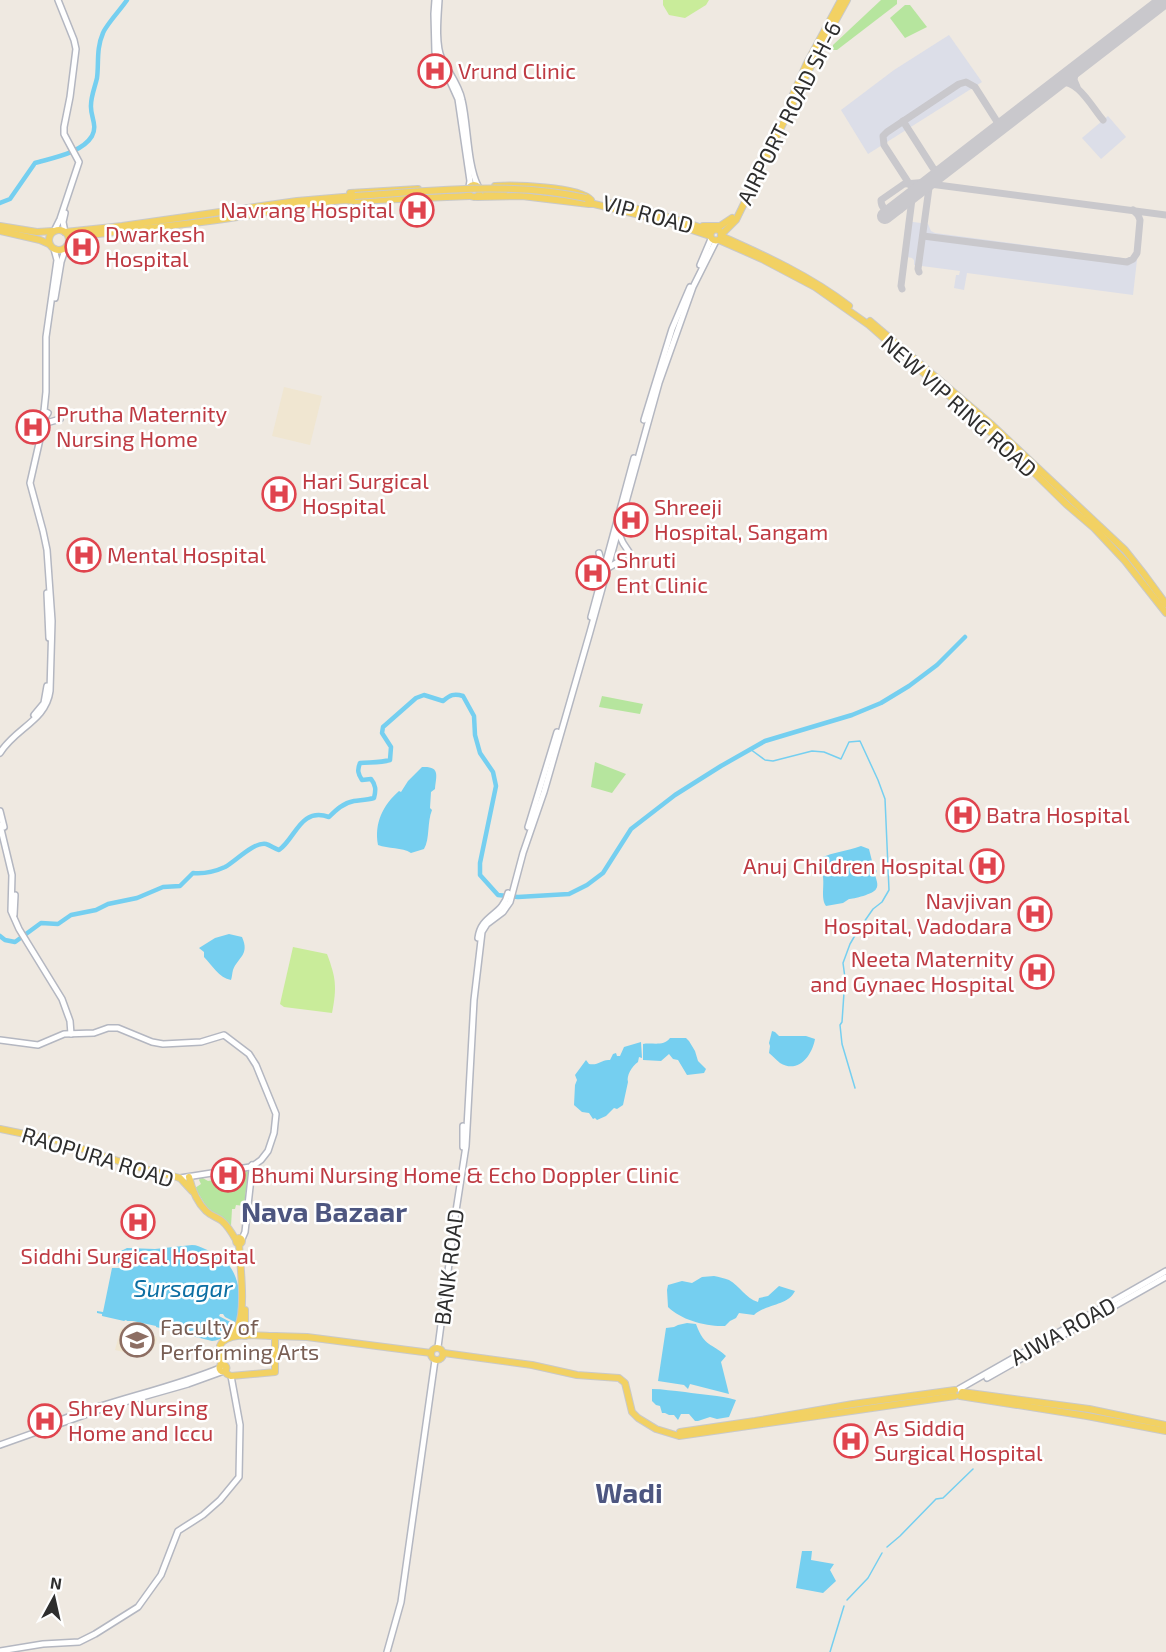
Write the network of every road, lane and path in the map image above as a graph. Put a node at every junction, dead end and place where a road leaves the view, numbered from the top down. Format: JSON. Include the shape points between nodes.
{"nodes":[{"id":1,"x":60,"y":0,"type":"edge"},
{"id":2,"x":437,"y":0,"type":"edge"},
{"id":3,"x":841,"y":0,"type":"edge"},
{"id":4,"x":847,"y":0,"type":"edge"},
{"id":5,"x":827,"y":30,"type":"junction"},
{"id":6,"x":80,"y":159,"type":"junction"},
{"id":7,"x":478,"y":186,"type":"junction"},
{"id":8,"x":469,"y":187,"type":"junction"},
{"id":9,"x":473,"y":197,"type":"junction"},
{"id":10,"x":348,"y":198,"type":"junction"},
{"id":11,"x":589,"y":201,"type":"junction"},
{"id":12,"x":731,"y":222,"type":"junction"},
{"id":13,"x":0,"y":226,"type":"edge"},
{"id":14,"x":693,"y":226,"type":"junction"},
{"id":15,"x":0,"y":231,"type":"edge"},
{"id":16,"x":54,"y":231,"type":"junction"},
{"id":17,"x":65,"y":232,"type":"junction"},
{"id":18,"x":715,"y":235,"type":"junction"},
{"id":19,"x":68,"y":245,"type":"junction"},
{"id":20,"x":52,"y":246,"type":"junction"},
{"id":21,"x":55,"y":288,"type":"junction"},
{"id":22,"x":904,"y":352,"type":"junction"},
{"id":23,"x":45,"y":413,"type":"junction"},
{"id":24,"x":60,"y":419,"type":"dead end"},
{"id":25,"x":43,"y":424,"type":"junction"},
{"id":26,"x":618,"y":530,"type":"junction"},
{"id":27,"x":629,"y":552,"type":"dead end"},
{"id":28,"x":599,"y":553,"type":"dead end"},
{"id":29,"x":623,"y":559,"type":"dead end"},
{"id":30,"x":606,"y":568,"type":"junction"},
{"id":31,"x":1166,"y":604,"type":"edge"},
{"id":32,"x":1166,"y":613,"type":"edge"},
{"id":33,"x":0,"y":747,"type":"edge"},
{"id":34,"x":0,"y":753,"type":"edge"},
{"id":35,"x":0,"y":811,"type":"edge"},
{"id":36,"x":0,"y":825,"type":"edge"},
{"id":37,"x":13,"y":917,"type":"junction"},
{"id":38,"x":71,"y":1034,"type":"junction"},
{"id":39,"x":0,"y":1040,"type":"edge"},
{"id":40,"x":0,"y":1129,"type":"edge"},
{"id":41,"x":252,"y":1167,"type":"junction"},
{"id":42,"x":189,"y":1177,"type":"junction"},
{"id":43,"x":180,"y":1178,"type":"junction"},
{"id":44,"x":192,"y":1191,"type":"junction"},
{"id":45,"x":240,"y":1241,"type":"junction"},
{"id":46,"x":1166,"y":1271,"type":"edge"},
{"id":47,"x":1166,"y":1277,"type":"edge"},
{"id":48,"x":245,"y":1336,"type":"junction"},
{"id":49,"x":274,"y":1336,"type":"junction"},
{"id":50,"x":229,"y":1338,"type":"junction"},
{"id":51,"x":442,"y":1352,"type":"junction"},
{"id":52,"x":433,"y":1356,"type":"junction"},
{"id":53,"x":223,"y":1368,"type":"junction"},
{"id":54,"x":231,"y":1376,"type":"junction"},
{"id":55,"x":624,"y":1382,"type":"junction"},
{"id":56,"x":959,"y":1392,"type":"junction"},
{"id":57,"x":631,"y":1407,"type":"junction"},
{"id":58,"x":744,"y":1425,"type":"junction"},
{"id":59,"x":1166,"y":1425,"type":"edge"},
{"id":60,"x":1166,"y":1431,"type":"edge"},
{"id":61,"x":0,"y":1444,"type":"edge"},
{"id":62,"x":0,"y":1651,"type":"edge"},
{"id":63,"x":387,"y":1652,"type":"edge"}],
"edges":[{"from":1,"to":6,"type":"main road","via":[[76,49],[64,127],[67,140]]},
{"from":2,"to":7,"type":"main road","via":[[439,52],[462,97]]},
{"from":2,"to":8,"type":"main road","via":[[435,52],[458,99]]},
{"from":3,"to":5,"type":"main road"},
{"from":4,"to":5,"type":"main road","name":"AIRPORT ROAD SH-6"},
{"from":5,"to":12,"type":"main road","name":"AIRPORT ROAD SH-6","via":[[736,220]]},
{"from":6,"to":16,"type":"main road"},
{"from":6,"to":17,"type":"main road","via":[[63,218]]},
{"from":7,"to":8,"type":"main road"},
{"from":7,"to":9,"type":"main road","via":[[481,193]]},
{"from":7,"to":11,"type":"main road","via":[[542,188],[586,195]]},
{"from":8,"to":9,"type":"main road"},
{"from":8,"to":10,"type":"main road","via":[[360,192],[351,193]]},
{"from":9,"to":10,"type":"main road","via":[[353,201]]},
{"from":9,"to":11,"type":"main road"},
{"from":10,"to":11,"type":"main road","bridge":true,"via":[[501,188],[551,192]]},
{"from":10,"to":17,"type":"main road","via":[[297,201]]},
{"from":10,"to":19,"type":"main road","via":[[244,216],[89,235]]},
{"from":11,"to":14,"type":"main road","name":"VIP ROAD","via":[[657,214]]},
{"from":11,"to":18,"type":"main road","name":"VIP ROAD"},
{"from":12,"to":14,"type":"main road"},
{"from":12,"to":18,"type":"main road","name":"AIRPORT ROAD SH-6"},
{"from":13,"to":16,"type":"main road"},
{"from":14,"to":18,"type":"main road","name":"VIP ROAD"},
{"from":15,"to":20,"type":"main road"},
{"from":16,"to":17,"type":"main road"},
{"from":16,"to":20,"type":"main road","via":[[49,238]]},
{"from":17,"to":19,"type":"main road"},
{"from":18,"to":22,"type":"main road","name":"NEW VIP RING ROAD","via":[[814,287]]},
{"from":18,"to":22,"type":"main road","name":"NEW VIP RING ROAD","via":[[775,260],[821,286],[877,326]]},
{"from":18,"to":26,"type":"main road","via":[[675,335]]},
{"from":18,"to":30,"type":"main road","via":[[662,358]]},
{"from":19,"to":20,"type":"main road","via":[[60,250]]},
{"from":19,"to":21,"type":"main road"},
{"from":20,"to":21,"type":"main road","via":[[57,260]]},
{"from":21,"to":23,"type":"main road","via":[[46,347]]},
{"from":22,"to":31,"type":"main road","name":"NEW VIP RING ROAD","via":[[991,424],[1125,550]]},
{"from":22,"to":32,"type":"main road","name":"NEW VIP RING ROAD","via":[[1094,528]]},
{"from":23,"to":25,"type":"main road"},
{"from":23,"to":33,"type":"main road","via":[[28,482],[46,573],[47,690],[41,708]]},
{"from":24,"to":25,"type":"main road"},
{"from":25,"to":34,"type":"main road","via":[[30,483],[47,553],[52,621],[50,695],[44,710]]},
{"from":26,"to":27,"type":"main road"},
{"from":26,"to":30,"type":"main road"},
{"from":28,"to":30,"type":"main road"},
{"from":29,"to":30,"type":"main road"},
{"from":30,"to":51,"type":"main road","name":"BANK ROAD","via":[[508,901],[505,909],[485,926],[481,937],[466,1146]]},
{"from":35,"to":37,"type":"main road","via":[[15,875]]},
{"from":36,"to":37,"type":"main road","via":[[12,875]]},
{"from":37,"to":38,"type":"main road","via":[[67,1010]]},
{"from":38,"to":39,"type":"main road","via":[[38,1045]]},
{"from":38,"to":41,"type":"main road","via":[[118,1028],[163,1044],[224,1035],[249,1054],[276,1114],[268,1151]]},
{"from":40,"to":43,"type":"main road","name":"RAOPURA ROAD"},
{"from":41,"to":42,"type":"main road"},
{"from":41,"to":45,"type":"main road","via":[[245,1232]]},
{"from":42,"to":43,"type":"main road"},
{"from":42,"to":44,"type":"main road"},
{"from":43,"to":44,"type":"main road","name":"RAOPURA ROAD"},
{"from":44,"to":45,"type":"main road","name":"RAOPURA ROAD","via":[[204,1209],[222,1220]]},
{"from":45,"to":48,"type":"main road"},
{"from":45,"to":50,"type":"main road","via":[[241,1316],[238,1328]]},
{"from":46,"to":56,"type":"main road","name":"AJWA ROAD"},
{"from":47,"to":56,"type":"main road","name":"AJWA ROAD"},
{"from":48,"to":49,"type":"main road"},
{"from":48,"to":50,"type":"main road"},
{"from":49,"to":52,"type":"main road","via":[[307,1337]]},
{"from":49,"to":54,"type":"main road","via":[[275,1372]]},
{"from":50,"to":53,"type":"main road","via":[[222,1342]]},
{"from":51,"to":52,"type":"main road","via":[[441,1359]]},
{"from":51,"to":52,"type":"main road","via":[[433,1349]]},
{"from":51,"to":55,"type":"main road"},
{"from":51,"to":55,"type":"main road","via":[[579,1375],[614,1377]]},
{"from":52,"to":63,"type":"main road","via":[[401,1602]]},
{"from":53,"to":54,"type":"main road"},
{"from":53,"to":61,"type":"main road","via":[[188,1384],[102,1407]]},
{"from":54,"to":62,"type":"main road","via":[[240,1425],[239,1478],[203,1515],[178,1531],[161,1575],[138,1607],[79,1642]]},
{"from":55,"to":57,"type":"main road"},
{"from":56,"to":58,"type":"main road"},
{"from":56,"to":59,"type":"main road","via":[[1089,1409]]},
{"from":56,"to":60,"type":"main road"},
{"from":57,"to":58,"type":"main road","via":[[652,1425],[677,1432]]},
{"from":57,"to":58,"type":"main road","via":[[646,1424],[682,1436]]}]}
